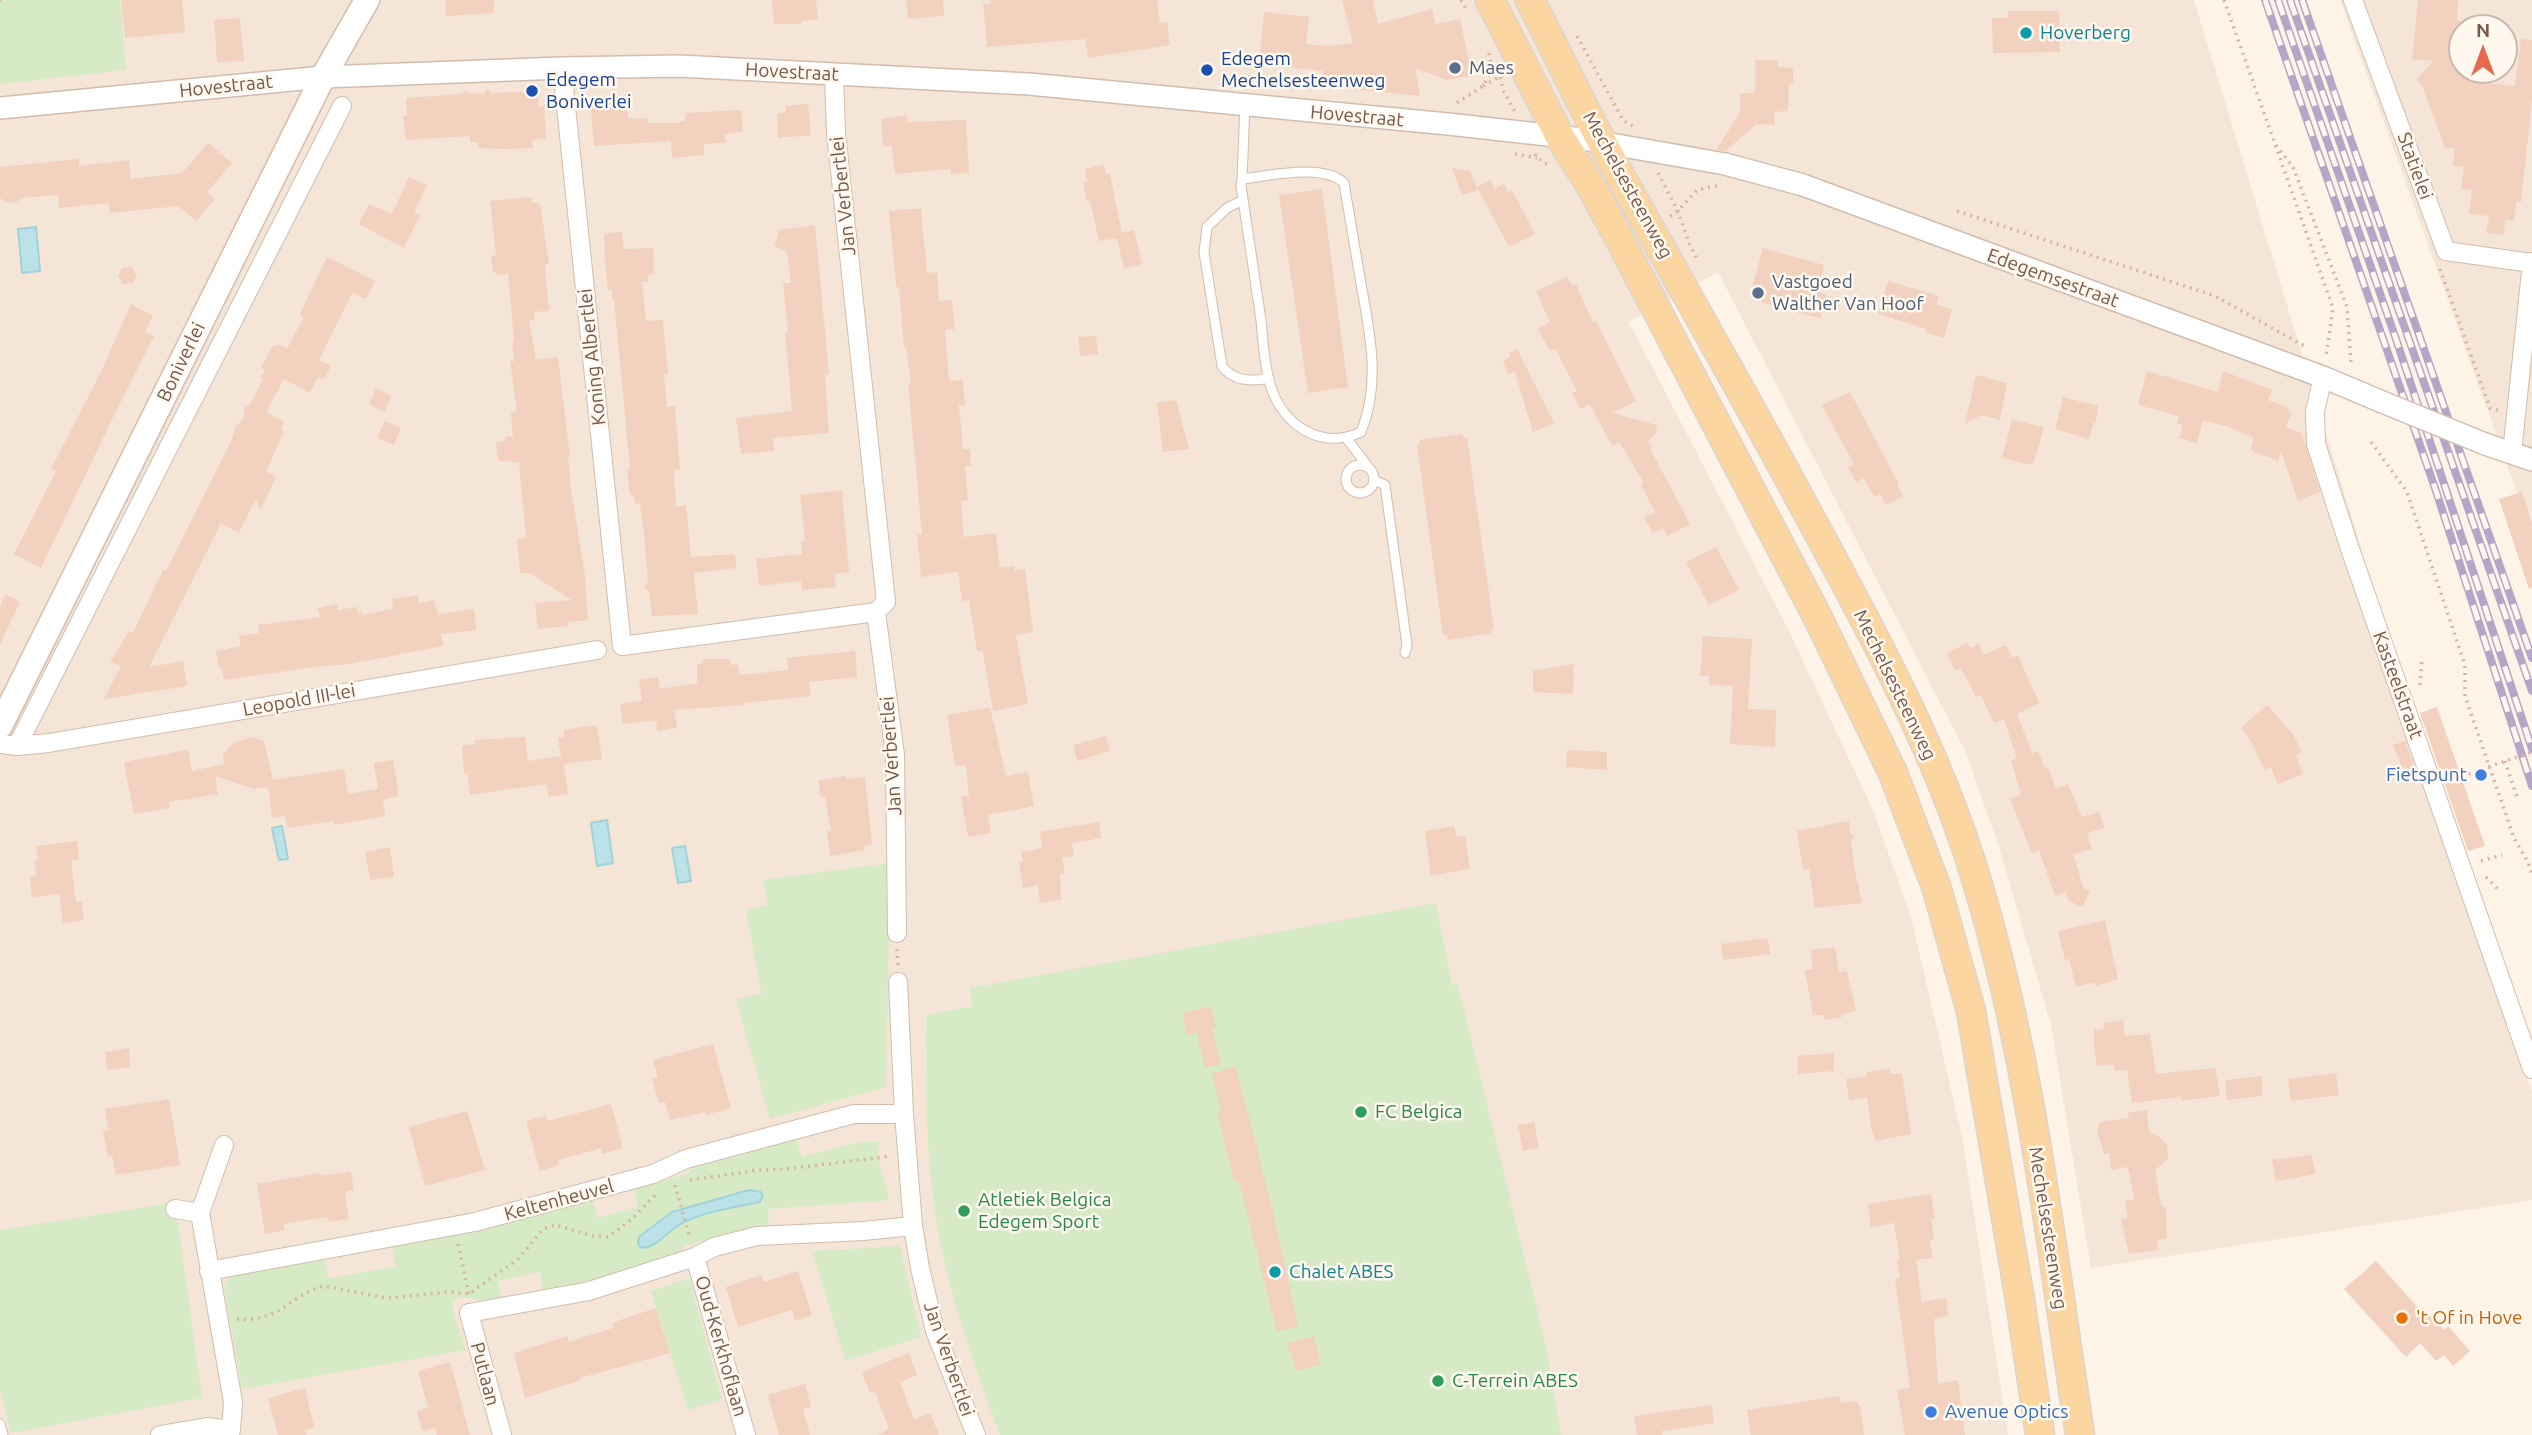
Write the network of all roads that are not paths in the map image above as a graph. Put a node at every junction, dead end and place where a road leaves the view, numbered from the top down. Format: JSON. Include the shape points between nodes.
{"nodes":[{"id":1,"x":367,"y":0,"type":"edge"},
{"id":2,"x":1490,"y":0,"type":"edge"},
{"id":3,"x":1530,"y":0,"type":"edge"},
{"id":4,"x":2353,"y":0,"type":"edge"},
{"id":5,"x":562,"y":68,"type":"junction"},
{"id":6,"x":834,"y":74,"type":"junction"},
{"id":7,"x":323,"y":77,"type":"junction"},
{"id":8,"x":342,"y":106,"type":"dead end"},
{"id":9,"x":1245,"y":106,"type":"junction"},
{"id":10,"x":0,"y":108,"type":"edge"},
{"id":11,"x":1582,"y":139,"type":"junction"},
{"id":12,"x":1242,"y":179,"type":"junction"},
{"id":13,"x":1243,"y":200,"type":"junction"},
{"id":14,"x":2532,"y":263,"type":"edge"},
{"id":15,"x":2324,"y":368,"type":"junction"},
{"id":16,"x":1269,"y":378,"type":"junction"},
{"id":17,"x":1347,"y":439,"type":"junction"},
{"id":18,"x":2522,"y":457,"type":"edge"},
{"id":19,"x":876,"y":612,"type":"junction"},
{"id":20,"x":597,"y":650,"type":"dead end"},
{"id":21,"x":1405,"y":653,"type":"dead end"},
{"id":22,"x":0,"y":726,"type":"edge"},
{"id":23,"x":8,"y":745,"type":"edge"},
{"id":24,"x":897,"y":933,"type":"road end"},
{"id":25,"x":898,"y":982,"type":"road end"},
{"id":26,"x":2532,"y":1069,"type":"edge"},
{"id":27,"x":904,"y":1114,"type":"junction"},
{"id":28,"x":224,"y":1145,"type":"dead end"},
{"id":29,"x":175,"y":1209,"type":"dead end"},
{"id":30,"x":200,"y":1213,"type":"junction"},
{"id":31,"x":913,"y":1226,"type":"junction"},
{"id":32,"x":695,"y":1257,"type":"junction"},
{"id":33,"x":209,"y":1271,"type":"junction"},
{"id":34,"x":0,"y":1424,"type":"edge"},
{"id":35,"x":233,"y":1432,"type":"edge"},
{"id":36,"x":3,"y":1435,"type":"edge"},
{"id":37,"x":160,"y":1435,"type":"edge"},
{"id":38,"x":502,"y":1435,"type":"edge"},
{"id":39,"x":746,"y":1435,"type":"edge"},
{"id":40,"x":976,"y":1435,"type":"edge"},
{"id":41,"x":2040,"y":1435,"type":"edge"},
{"id":42,"x":2080,"y":1435,"type":"edge"}],
"edges":[{"from":1,"to":7,"type":"main road","name":"Boniverlei"},
{"from":2,"to":11,"type":"main road","name":"Mechelsesteenweg"},
{"from":3,"to":11,"type":"main road","name":"Mechelsesteenweg"},
{"from":4,"to":14,"type":"street","name":"Statielei","via":[[2446,251]]},
{"from":5,"to":6,"type":"street","name":"Hovestraat","via":[[679,66]]},
{"from":5,"to":7,"type":"street","name":"Hovestraat"},
{"from":5,"to":19,"type":"street","name":"Koning Albertlei","via":[[622,646]]},
{"from":6,"to":9,"type":"street","name":"Hovestraat","via":[[1029,84]]},
{"from":6,"to":19,"type":"street","name":"Jan Verbertlei","via":[[836,133],[886,602]]},
{"from":7,"to":10,"type":"street","name":"Hovestraat"},
{"from":7,"to":22,"type":"main road","name":"Boniverlei"},
{"from":8,"to":23,"type":"street","name":"Boniverlei"},
{"from":9,"to":11,"type":"street","name":"Hovestraat"},
{"from":9,"to":12,"type":"lane"},
{"from":11,"to":15,"type":"street","name":"Edegemsestraat","via":[[1725,164],[1803,185]]},
{"from":11,"to":41,"type":"main road","name":"Mechelsesteenweg","via":[[1611,222],[1894,773],[1937,889],[1971,1011]]},
{"from":11,"to":42,"type":"main road","name":"Mechelsesteenweg","via":[[1756,417],[1930,755],[1970,861],[2009,1000],[2049,1222]]},
{"from":12,"to":13,"type":"lane"},
{"from":12,"to":17,"type":"lane","via":[[1323,173],[1344,183],[1371,344],[1373,387],[1361,432]]},
{"from":13,"to":16,"type":"lane"},
{"from":13,"to":16,"type":"lane","via":[[1207,227],[1204,252],[1222,366],[1228,374],[1245,379]]},
{"from":14,"to":18,"type":"street","via":[[2517,413]]},
{"from":15,"to":18,"type":"street","name":"Edegemsestraat","bridge":true,"via":[[2380,401]]},
{"from":15,"to":26,"type":"street","name":"Kasteelstraat","via":[[2315,411],[2316,444]]},
{"from":16,"to":17,"type":"lane","via":[[1286,416],[1300,428],[1335,440]]},
{"from":17,"to":21,"type":"lane","via":[[1373,476],[1385,485]]},
{"from":19,"to":24,"type":"street","name":"Jan Verbertlei","via":[[895,755]]},
{"from":20,"to":23,"type":"street","name":"Leopold III-lei","via":[[63,741]]},
{"from":25,"to":27,"type":"street","name":"Jan Verbertlei"},
{"from":27,"to":31,"type":"street","name":"Jan Verbertlei"},
{"from":27,"to":33,"type":"street","name":"Keltenheuvel","via":[[854,1115],[686,1159],[653,1174],[475,1223]]},
{"from":28,"to":30,"type":"street"},
{"from":29,"to":30,"type":"street"},
{"from":30,"to":33,"type":"street"},
{"from":31,"to":32,"type":"street","via":[[757,1236]]},
{"from":31,"to":40,"type":"street","name":"Jan Verbertlei","via":[[935,1331]]},
{"from":32,"to":38,"type":"street","name":"Putlaan","via":[[589,1291],[468,1313]]},
{"from":32,"to":39,"type":"street","name":"Oud-Kerkhoflaan"},
{"from":33,"to":35,"type":"street","via":[[233,1402]]},
{"from":34,"to":36,"type":"lane"},
{"from":35,"to":37,"type":"street","via":[[207,1427]]}]}
